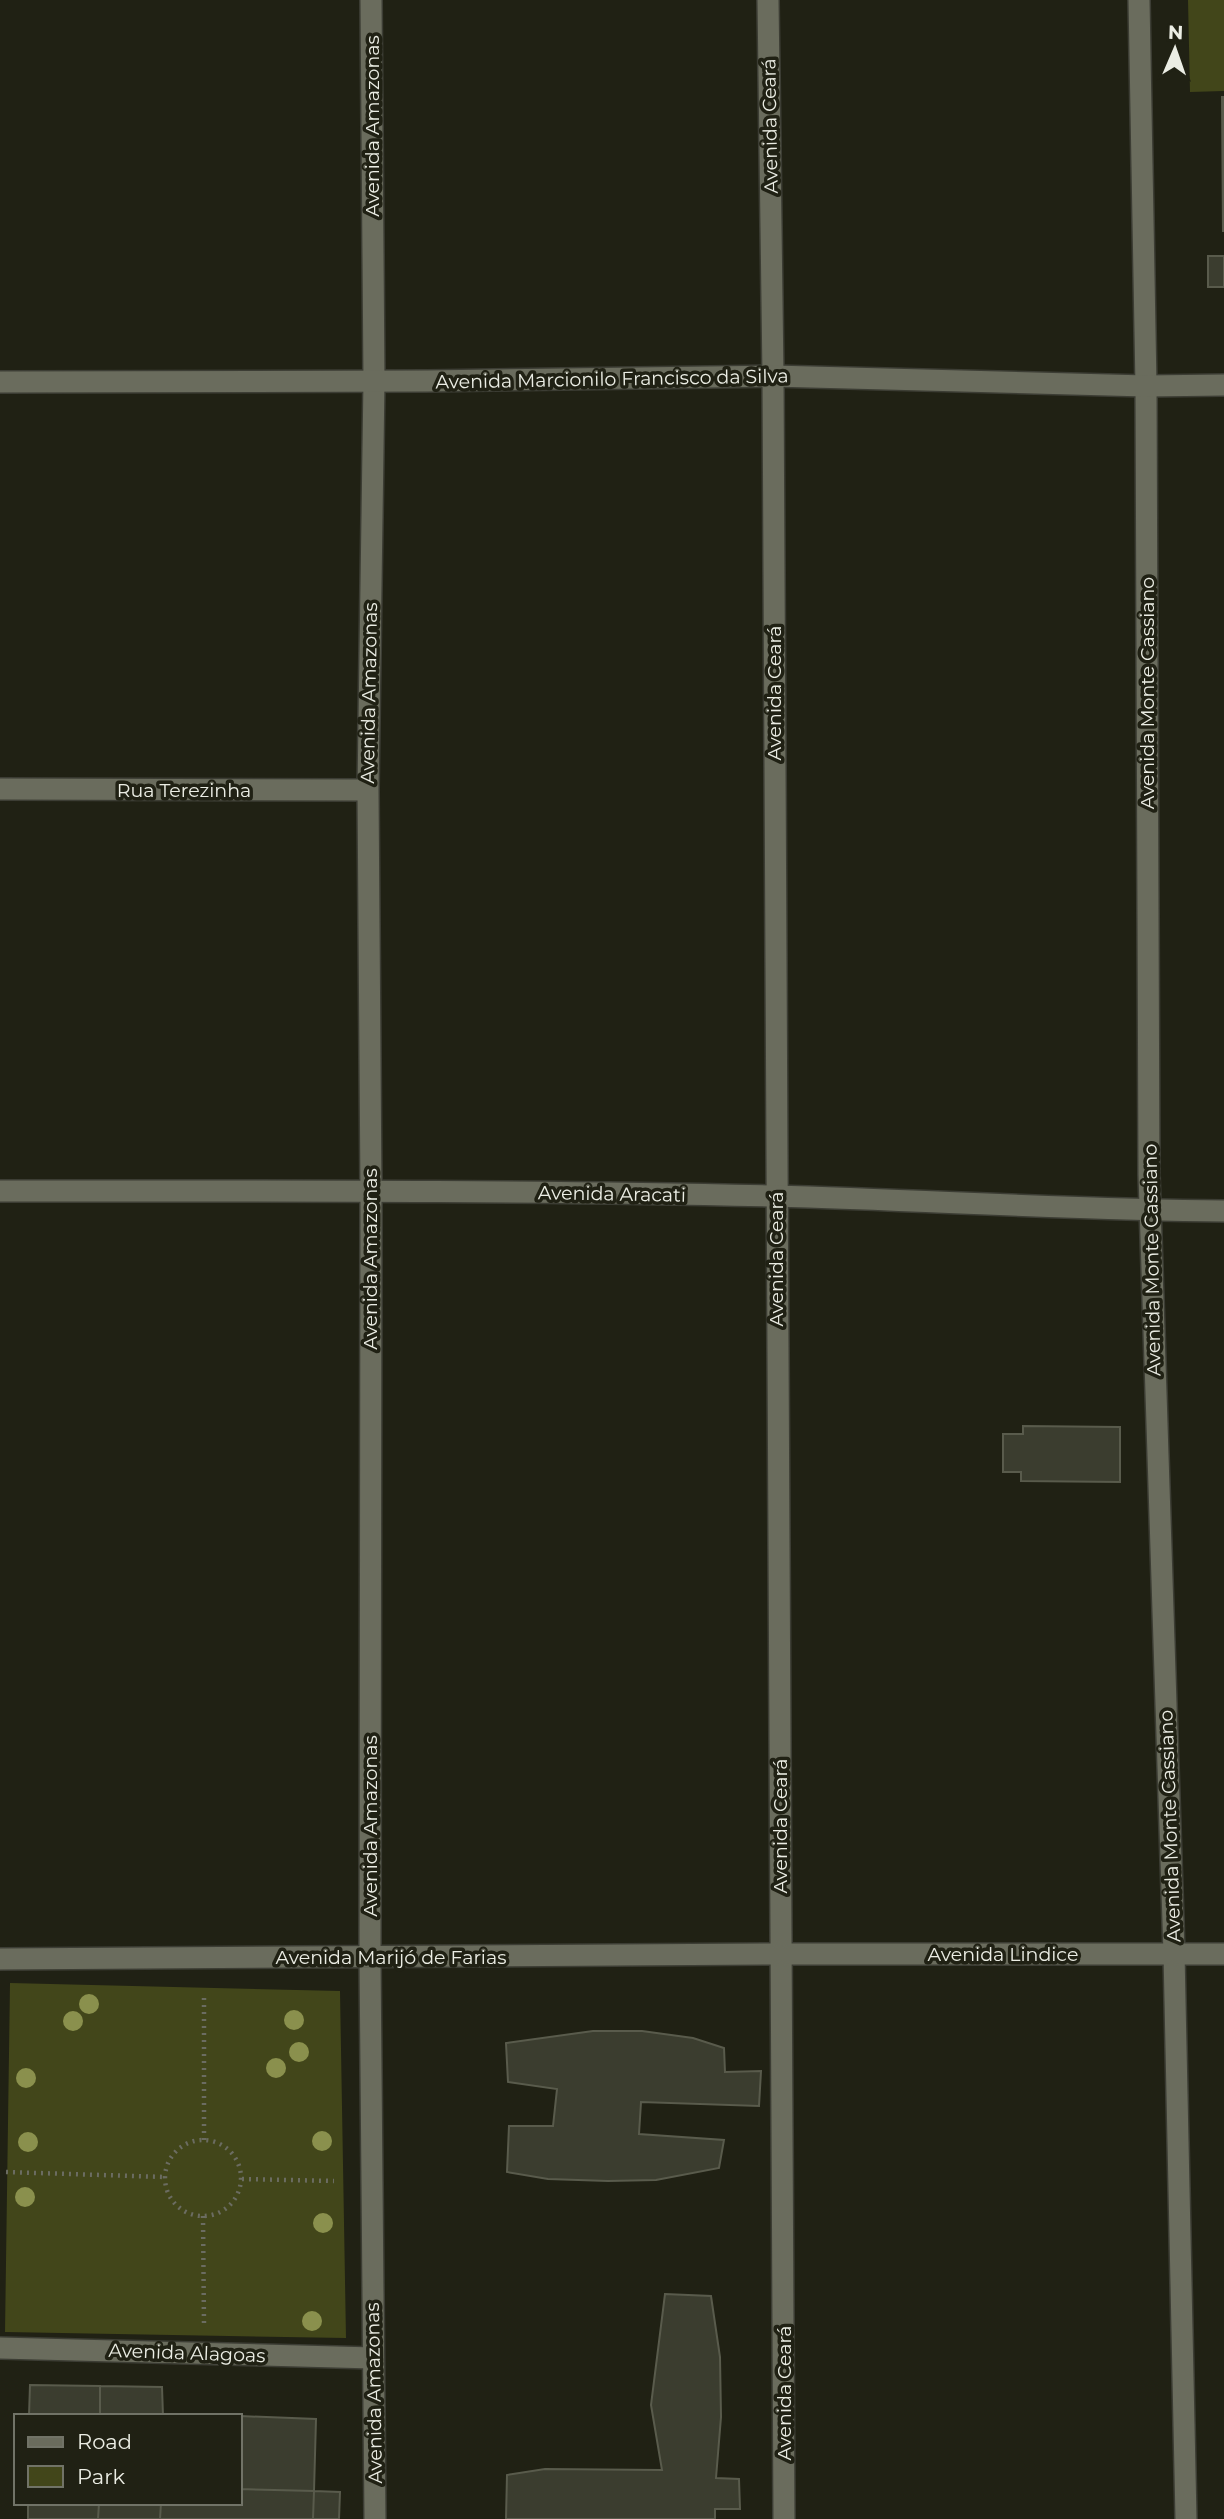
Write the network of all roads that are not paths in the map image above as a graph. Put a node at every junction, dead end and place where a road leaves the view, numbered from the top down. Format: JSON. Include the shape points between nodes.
{"nodes":[{"id":1,"x":371,"y":0,"type":"edge"},
{"id":2,"x":768,"y":0,"type":"edge"},
{"id":3,"x":1139,"y":0,"type":"edge"},
{"id":4,"x":773,"y":376,"type":"junction"},
{"id":5,"x":374,"y":381,"type":"junction"},
{"id":6,"x":0,"y":382,"type":"edge"},
{"id":7,"x":1224,"y":385,"type":"edge"},
{"id":8,"x":1146,"y":386,"type":"junction"},
{"id":9,"x":0,"y":789,"type":"edge"},
{"id":10,"x":368,"y":790,"type":"junction"},
{"id":11,"x":0,"y":1191,"type":"edge"},
{"id":12,"x":370,"y":1192,"type":"junction"},
{"id":13,"x":775,"y":1196,"type":"junction"},
{"id":14,"x":1150,"y":1210,"type":"junction"},
{"id":15,"x":1224,"y":1211,"type":"edge"},
{"id":16,"x":1174,"y":1953,"type":"junction"},
{"id":17,"x":781,"y":1954,"type":"junction"},
{"id":18,"x":1224,"y":1954,"type":"edge"},
{"id":19,"x":370,"y":1957,"type":"junction"},
{"id":20,"x":0,"y":1959,"type":"edge"},
{"id":21,"x":0,"y":2348,"type":"edge"},
{"id":22,"x":373,"y":2358,"type":"junction"},
{"id":23,"x":375,"y":2519,"type":"edge"},
{"id":24,"x":784,"y":2519,"type":"edge"},
{"id":25,"x":1186,"y":2519,"type":"edge"}],
"edges":[{"from":1,"to":5,"type":"street","name":"Avenida Amazonas"},
{"from":2,"to":4,"type":"street","name":"Avenida Ceará"},
{"from":3,"to":8,"type":"street","name":"Avenida Monte Cassiano"},
{"from":4,"to":5,"type":"street","name":"Avenida Marcionilo Francisco da Silva"},
{"from":4,"to":8,"type":"street","name":"Avenida Marcionilo Francisco da Silva"},
{"from":4,"to":13,"type":"street","name":"Avenida Ceará"},
{"from":5,"to":6,"type":"street","name":"Avenida Marcionilo Francisco da Silva"},
{"from":5,"to":10,"type":"street","name":"Avenida Amazonas"},
{"from":7,"to":8,"type":"street","name":"Avenida Marcionilo Francisco da Silva"},
{"from":8,"to":14,"type":"street","name":"Avenida Monte Cassiano"},
{"from":9,"to":10,"type":"street","name":"Rua Terezinha"},
{"from":10,"to":12,"type":"street","name":"Avenida Amazonas"},
{"from":11,"to":12,"type":"street","name":"Avenida Aracati"},
{"from":12,"to":13,"type":"street","name":"Avenida Aracati"},
{"from":12,"to":19,"type":"street","name":"Avenida Amazonas"},
{"from":13,"to":14,"type":"street","name":"Avenida Aracati"},
{"from":13,"to":17,"type":"street","name":"Avenida Ceará"},
{"from":14,"to":15,"type":"street","name":"Avenida Aracati"},
{"from":14,"to":16,"type":"street","name":"Avenida Monte Cassiano"},
{"from":16,"to":17,"type":"street","name":"Avenida Lindice"},
{"from":16,"to":18,"type":"street","name":"Avenida Lindice"},
{"from":16,"to":25,"type":"street","name":"Avenida Monte Cassiano"},
{"from":17,"to":19,"type":"street","name":"Avenida Marijó de Farias"},
{"from":17,"to":24,"type":"street","name":"Avenida Ceará"},
{"from":19,"to":20,"type":"street","name":"Avenida Marijó de Farias"},
{"from":19,"to":22,"type":"street","name":"Avenida Amazonas"},
{"from":21,"to":22,"type":"street","name":"Avenida Alagoas"},
{"from":22,"to":23,"type":"street","name":"Avenida Amazonas"}]}
